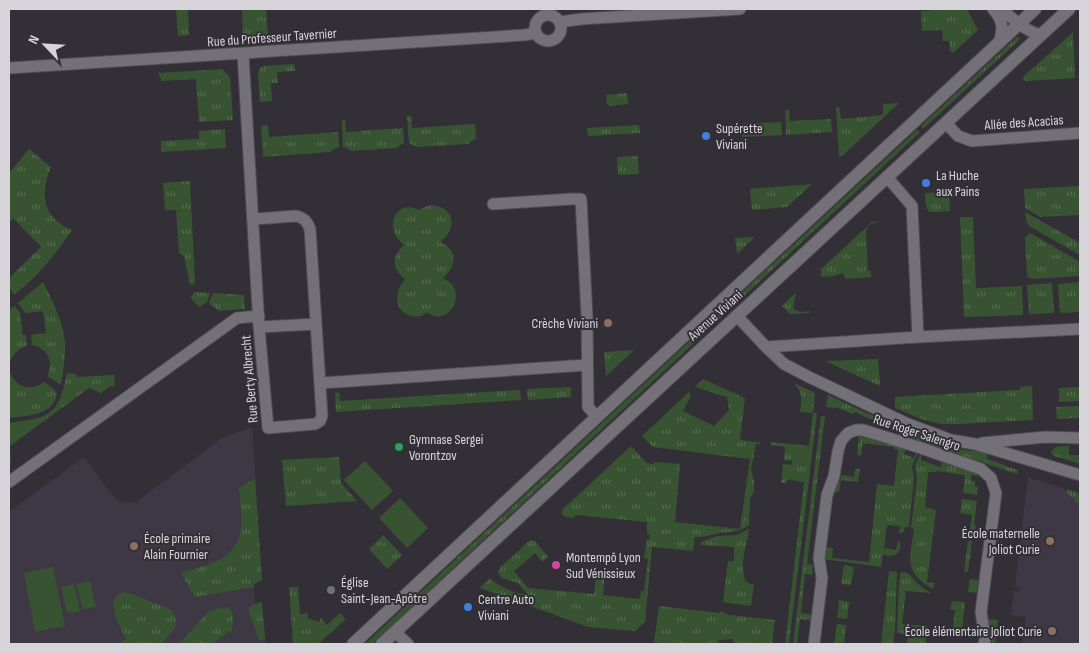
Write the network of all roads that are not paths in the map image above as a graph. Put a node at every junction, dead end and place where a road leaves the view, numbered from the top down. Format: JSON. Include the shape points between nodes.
{"nodes":[{"id":1,"x":740,"y":9,"type":"edge"},
{"id":2,"x":993,"y":9,"type":"edge"},
{"id":3,"x":1002,"y":9,"type":"edge"},
{"id":4,"x":1035,"y":9,"type":"edge"},
{"id":5,"x":1069,"y":9,"type":"edge"},
{"id":6,"x":542,"y":13,"type":"edge"},
{"id":7,"x":560,"y":22,"type":"junction"},
{"id":8,"x":1019,"y":24,"type":"junction"},
{"id":9,"x":536,"y":33,"type":"junction"},
{"id":10,"x":1041,"y":35,"type":"junction"},
{"id":11,"x":999,"y":43,"type":"junction"},
{"id":12,"x":243,"y":54,"type":"junction"},
{"id":13,"x":9,"y":68,"type":"edge"},
{"id":14,"x":946,"y":123,"type":"junction"},
{"id":15,"x":1080,"y":133,"type":"edge"},
{"id":16,"x":887,"y":177,"type":"junction"},
{"id":17,"x":493,"y":204,"type":"dead end"},
{"id":18,"x":253,"y":219,"type":"junction"},
{"id":19,"x":737,"y":316,"type":"junction"},
{"id":20,"x":259,"y":321,"type":"junction"},
{"id":21,"x":316,"y":324,"type":"junction"},
{"id":22,"x":1080,"y":329,"type":"edge"},
{"id":23,"x":918,"y":337,"type":"junction"},
{"id":24,"x":766,"y":347,"type":"junction"},
{"id":25,"x":588,"y":365,"type":"junction"},
{"id":26,"x":321,"y":383,"type":"junction"},
{"id":27,"x":597,"y":417,"type":"junction"},
{"id":28,"x":1080,"y":438,"type":"edge"},
{"id":29,"x":976,"y":444,"type":"junction"},
{"id":30,"x":1080,"y":475,"type":"edge"},
{"id":31,"x":9,"y":482,"type":"edge"},
{"id":32,"x":395,"y":632,"type":"junction"},
{"id":33,"x":353,"y":644,"type":"edge"},
{"id":34,"x":382,"y":644,"type":"edge"},
{"id":35,"x":408,"y":644,"type":"edge"},
{"id":36,"x":814,"y":644,"type":"edge"},
{"id":37,"x":984,"y":644,"type":"edge"}],
"edges":[{"from":1,"to":7,"type":"street"},
{"from":2,"to":11,"type":"street","via":[[1002,22]]},
{"from":3,"to":8,"type":"street"},
{"from":4,"to":8,"type":"street","name":"Avenue Viviani"},
{"from":5,"to":10,"type":"street","name":"Avenue Viviani"},
{"from":6,"to":7,"type":"street"},
{"from":6,"to":9,"type":"street","via":[[536,22]]},
{"from":7,"to":9,"type":"street","name":"Rue du Professeur Tavernier","via":[[560,31],[555,38],[547,40]]},
{"from":8,"to":10,"type":"street"},
{"from":8,"to":11,"type":"street","name":"Avenue Viviani"},
{"from":9,"to":12,"type":"street","name":"Rue du Professeur Tavernier"},
{"from":10,"to":14,"type":"street","name":"Avenue Viviani"},
{"from":11,"to":27,"type":"street","name":"Avenue Viviani"},
{"from":12,"to":13,"type":"street","name":"Rue du Professeur Tavernier"},
{"from":12,"to":18,"type":"street","name":"Rue Berty Albrecht"},
{"from":14,"to":15,"type":"street","name":"Allée des Acacias","via":[[958,136],[972,141]]},
{"from":14,"to":16,"type":"street","name":"Avenue Viviani"},
{"from":16,"to":19,"type":"street","name":"Avenue Viviani"},
{"from":16,"to":23,"type":"street","via":[[912,206]]},
{"from":17,"to":25,"type":"street","via":[[581,199]]},
{"from":18,"to":20,"type":"street","name":"Rue Berty Albrecht"},
{"from":18,"to":21,"type":"street","name":"Rue Berty Albrecht","via":[[296,216],[307,221]]},
{"from":19,"to":24,"type":"street"},
{"from":19,"to":32,"type":"street","name":"Avenue Viviani"},
{"from":20,"to":21,"type":"street","name":"Rue Berty Albrecht"},
{"from":20,"to":26,"type":"street","name":"Rue Berty Albrecht","via":[[268,428],[320,421]]},
{"from":20,"to":31,"type":"street","via":[[237,318]]},
{"from":21,"to":26,"type":"street","name":"Rue Berty Albrecht"},
{"from":22,"to":23,"type":"street"},
{"from":23,"to":24,"type":"street"},
{"from":24,"to":29,"type":"street","via":[[784,364],[809,378],[908,424],[951,440]]},
{"from":25,"to":26,"type":"street"},
{"from":25,"to":27,"type":"street","via":[[588,407]]},
{"from":27,"to":33,"type":"street","name":"Avenue Viviani"},
{"from":28,"to":29,"type":"street","via":[[1045,437]]},
{"from":29,"to":30,"type":"street"},
{"from":32,"to":34,"type":"street","name":"Avenue Viviani"},
{"from":32,"to":35,"type":"street"},
{"from":36,"to":37,"type":"street","name":"Rue Roger Salengro","via":[[827,495],[841,441],[848,433],[863,430],[981,469],[991,478],[996,493],[981,612]]}]}
